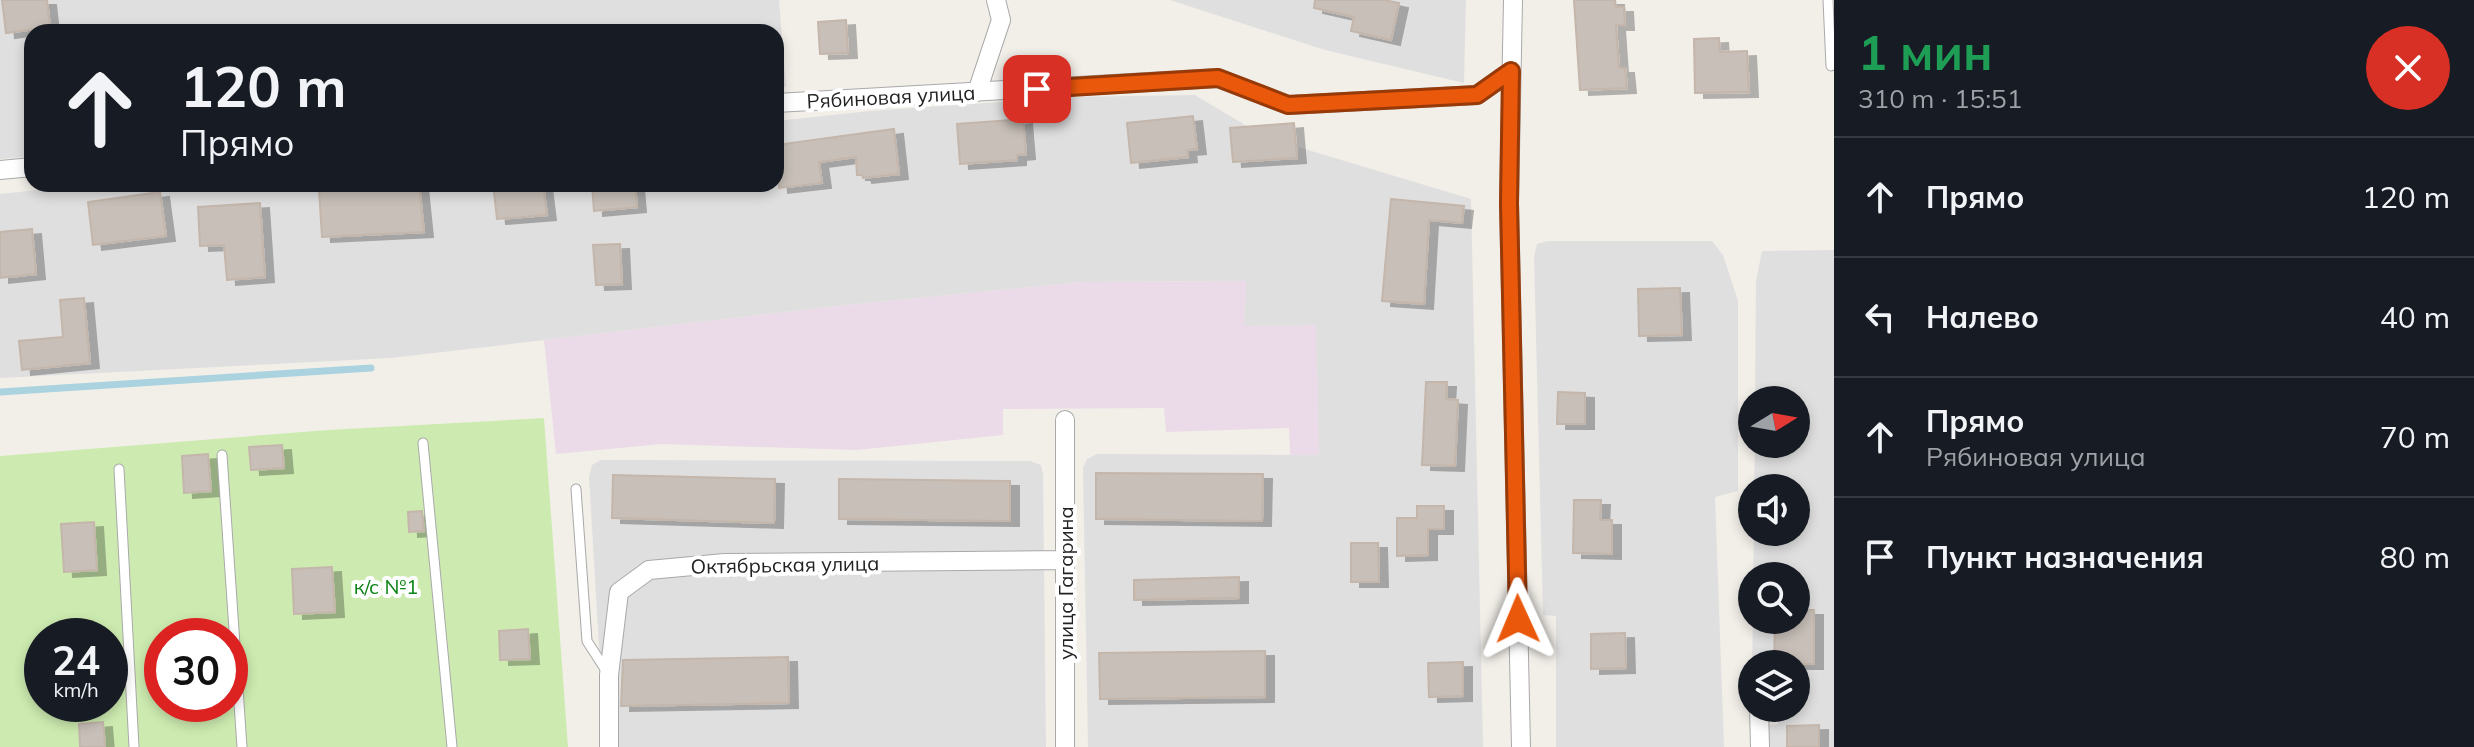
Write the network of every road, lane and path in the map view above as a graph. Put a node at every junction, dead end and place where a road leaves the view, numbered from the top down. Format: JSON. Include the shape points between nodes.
{"nodes":[{"id":1,"x":996,"y":0,"type":"edge"},
{"id":2,"x":1513,"y":0,"type":"edge"},
{"id":3,"x":1828,"y":0,"type":"edge"},
{"id":4,"x":1831,"y":66,"type":"dead end"},
{"id":5,"x":1511,"y":71,"type":"junction"},
{"id":6,"x":977,"y":92,"type":"junction"},
{"id":7,"x":784,"y":103,"type":"edge"},
{"id":8,"x":24,"y":168,"type":"edge"},
{"id":9,"x":0,"y":170,"type":"edge"},
{"id":10,"x":1065,"y":420,"type":"dead end"},
{"id":11,"x":423,"y":443,"type":"dead end"},
{"id":12,"x":222,"y":455,"type":"dead end"},
{"id":13,"x":119,"y":469,"type":"dead end"},
{"id":14,"x":576,"y":489,"type":"dead end"},
{"id":15,"x":1066,"y":560,"type":"junction"},
{"id":16,"x":609,"y":675,"type":"junction"},
{"id":17,"x":1759,"y":722,"type":"edge"},
{"id":18,"x":134,"y":747,"type":"edge"},
{"id":19,"x":242,"y":747,"type":"edge"},
{"id":20,"x":452,"y":747,"type":"edge"},
{"id":21,"x":609,"y":747,"type":"edge"},
{"id":22,"x":1065,"y":747,"type":"edge"},
{"id":23,"x":1521,"y":747,"type":"edge"},
{"id":24,"x":1760,"y":747,"type":"edge"}],
"edges":[{"from":1,"to":6,"type":"street","via":[[1001,20]]},
{"from":2,"to":5,"type":"street"},
{"from":3,"to":4,"type":"lane"},
{"from":5,"to":6,"type":"street","name":"Рябиновая улица","via":[[1477,95],[1288,105],[1218,78]]},
{"from":5,"to":23,"type":"street"},
{"from":6,"to":7,"type":"street","name":"Рябиновая улица"},
{"from":8,"to":9,"type":"street"},
{"from":10,"to":15,"type":"street","name":"улица Гагарина"},
{"from":11,"to":20,"type":"lane"},
{"from":12,"to":19,"type":"lane"},
{"from":13,"to":18,"type":"lane"},
{"from":14,"to":16,"type":"lane","via":[[587,641]]},
{"from":15,"to":16,"type":"street","name":"Октябрьская улица","via":[[725,563],[649,570],[619,592]]},
{"from":15,"to":22,"type":"street","name":"улица Гагарина"},
{"from":16,"to":21,"type":"street","name":"Октябрьская улица"},
{"from":17,"to":24,"type":"street"}]}
